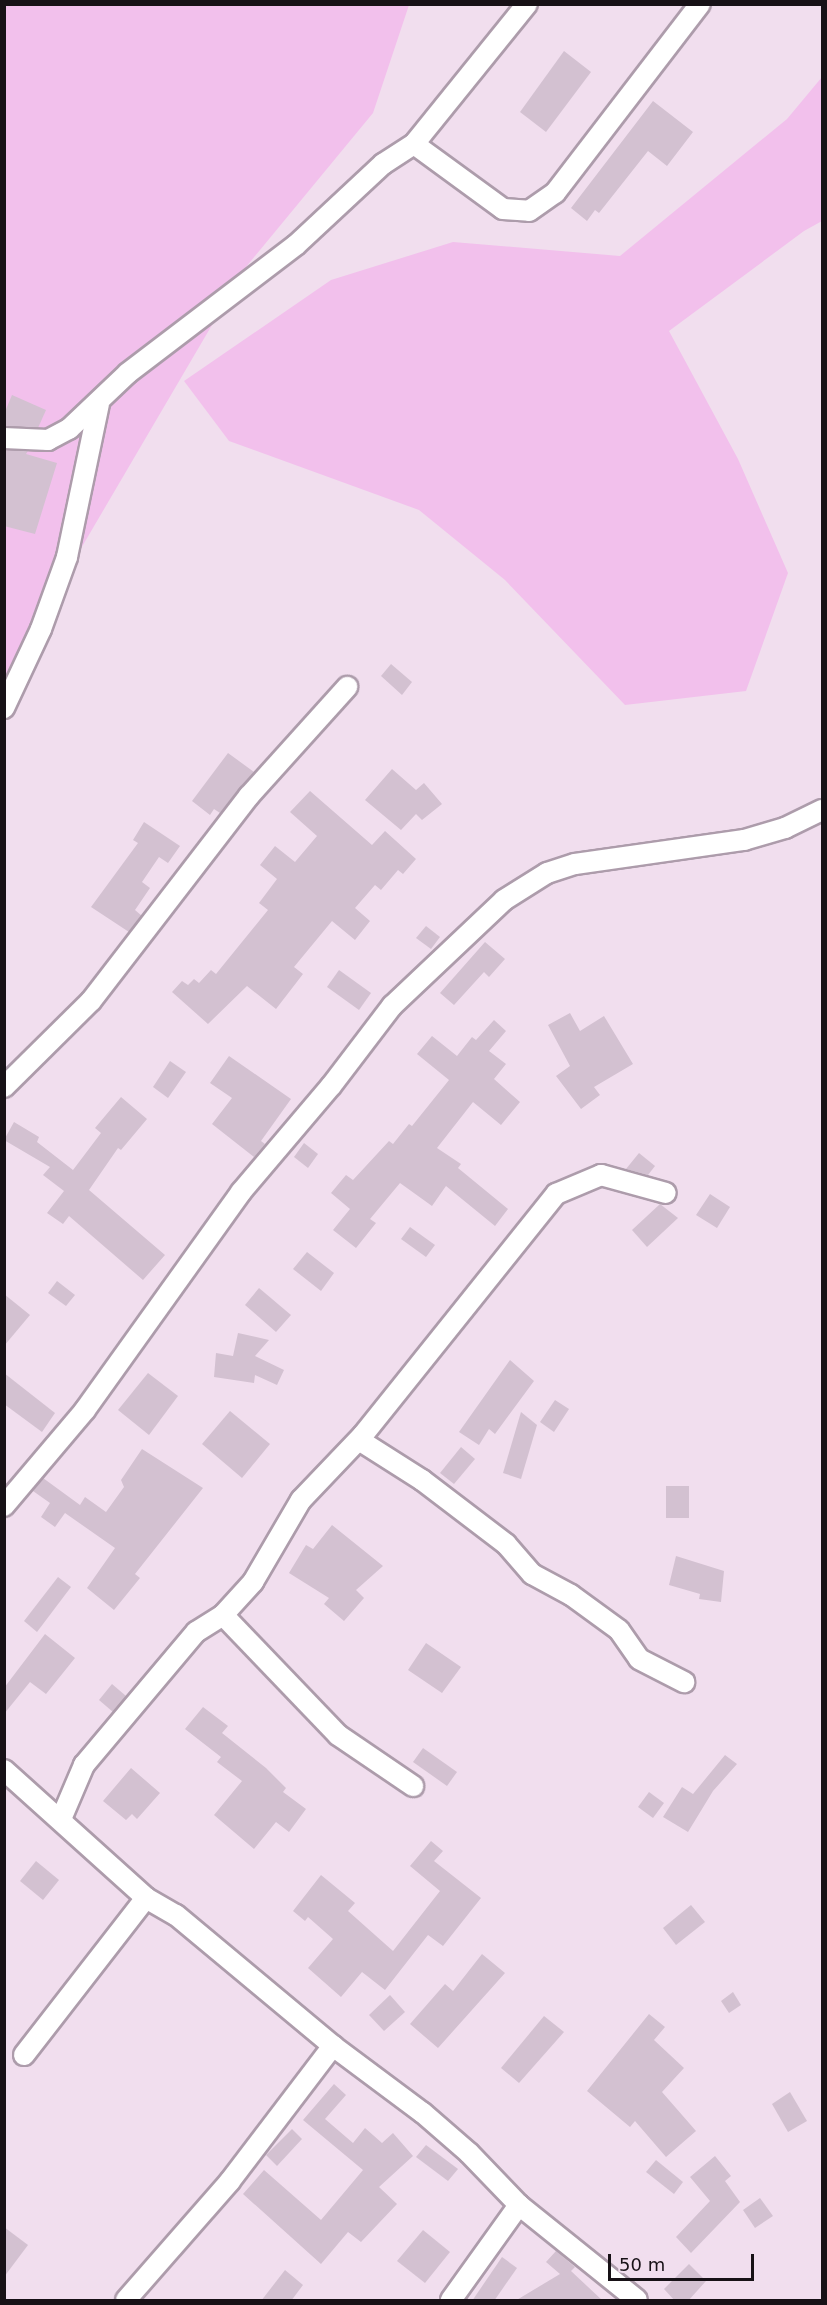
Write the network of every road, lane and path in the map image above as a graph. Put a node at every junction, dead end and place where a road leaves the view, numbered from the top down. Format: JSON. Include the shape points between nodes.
{"nodes":[{"id":1,"x":527,"y":4,"type":"edge"},
{"id":2,"x":700,"y":4,"type":"edge"},
{"id":3,"x":414,"y":144,"type":"junction"},
{"id":4,"x":100,"y":401,"type":"junction"},
{"id":5,"x":4,"y":438,"type":"edge"},
{"id":6,"x":347,"y":687,"type":"dead end"},
{"id":7,"x":4,"y":708,"type":"edge"},
{"id":8,"x":822,"y":810,"type":"edge"},
{"id":9,"x":4,"y":1087,"type":"edge"},
{"id":10,"x":666,"y":1193,"type":"dead end"},
{"id":11,"x":359,"y":1440,"type":"junction"},
{"id":12,"x":4,"y":1506,"type":"edge"},
{"id":13,"x":223,"y":1615,"type":"junction"},
{"id":14,"x":684,"y":1682,"type":"dead end"},
{"id":15,"x":4,"y":1770,"type":"edge"},
{"id":16,"x":413,"y":1786,"type":"dead end"},
{"id":17,"x":61,"y":1819,"type":"junction"},
{"id":18,"x":146,"y":1898,"type":"junction"},
{"id":19,"x":333,"y":2046,"type":"junction"},
{"id":20,"x":24,"y":2055,"type":"dead end"},
{"id":21,"x":519,"y":2205,"type":"junction"},
{"id":22,"x":126,"y":2301,"type":"edge"},
{"id":23,"x":451,"y":2301,"type":"edge"},
{"id":24,"x":636,"y":2301,"type":"edge"}],
"edges":[{"from":1,"to":3,"type":"street"},
{"from":2,"to":3,"type":"street","via":[[555,193],[529,211],[503,208]]},
{"from":3,"to":4,"type":"street","via":[[383,164],[296,245],[128,373]]},
{"from":4,"to":5,"type":"street","via":[[69,429],[48,440]]},
{"from":4,"to":7,"type":"street","via":[[67,557],[41,629]]},
{"from":6,"to":9,"type":"street","via":[[249,796],[91,1001]]},
{"from":8,"to":12,"type":"street","via":[[785,828],[744,840],[575,864],[547,873],[504,900],[392,1006],[331,1086],[241,1192],[85,1410]]},
{"from":10,"to":11,"type":"street","via":[[601,1175],[556,1194]]},
{"from":11,"to":13,"type":"street","via":[[301,1500],[253,1582]]},
{"from":11,"to":14,"type":"street","via":[[422,1480],[506,1544],[532,1574],[571,1595],[619,1630],[639,1659]]},
{"from":13,"to":16,"type":"street","via":[[338,1735]]},
{"from":13,"to":17,"type":"street","via":[[196,1632],[84,1765]]},
{"from":15,"to":17,"type":"street"},
{"from":17,"to":18,"type":"street"},
{"from":18,"to":19,"type":"street","via":[[176,1915]]},
{"from":18,"to":20,"type":"street"},
{"from":19,"to":21,"type":"street","via":[[423,2113]]},
{"from":19,"to":22,"type":"street","via":[[230,2181]]},
{"from":21,"to":23,"type":"street"},
{"from":21,"to":24,"type":"street"}]}
